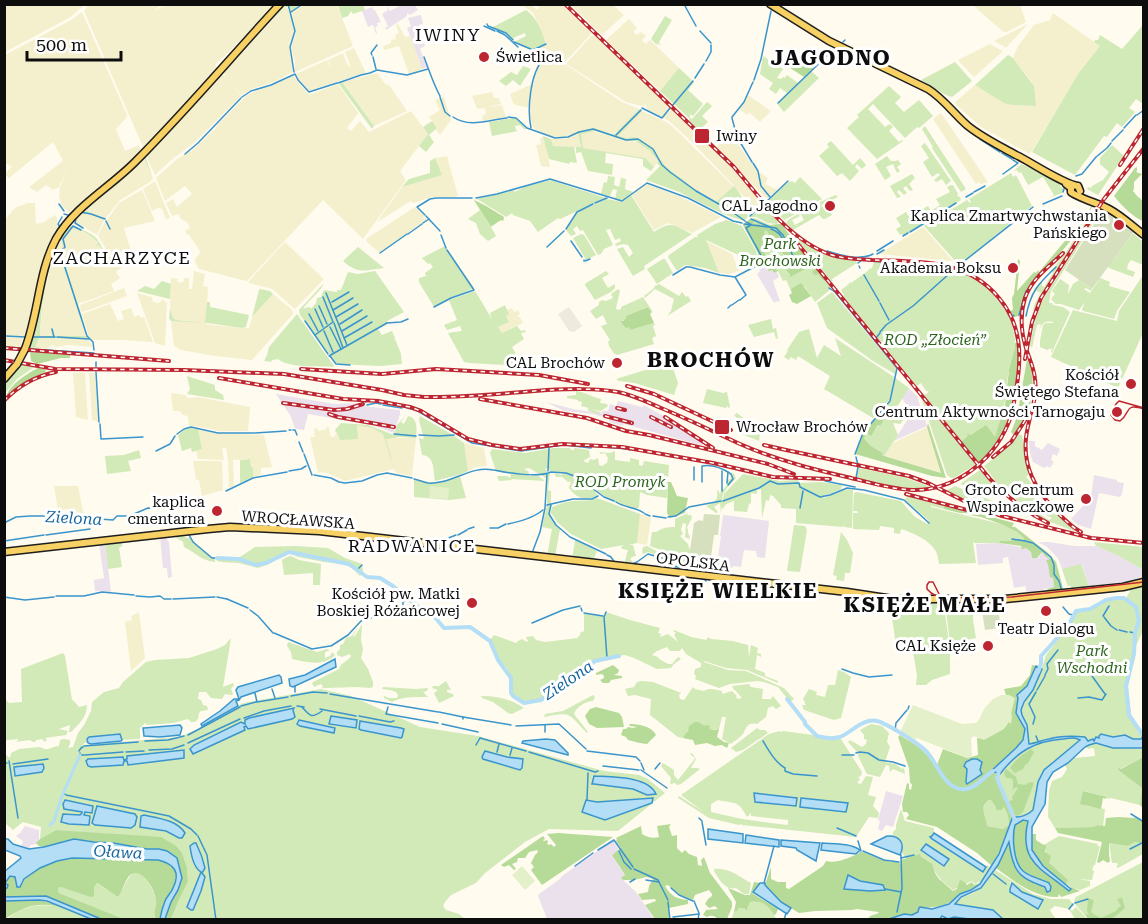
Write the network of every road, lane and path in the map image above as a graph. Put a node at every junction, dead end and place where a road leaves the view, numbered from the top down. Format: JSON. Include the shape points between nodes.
{"nodes":[{"id":1,"x":280,"y":4,"type":"edge"},
{"id":2,"x":770,"y":4,"type":"edge"},
{"id":3,"x":1143,"y":233,"type":"edge"},
{"id":4,"x":4,"y":379,"type":"edge"},
{"id":5,"x":4,"y":552,"type":"edge"},
{"id":6,"x":531,"y":556,"type":"joint"},
{"id":7,"x":1143,"y":582,"type":"edge"}],
"edges":[{"from":1,"to":4,"type":"main road","bridge":true,"via":[[136,161],[65,225],[46,263],[26,348]]},
{"from":2,"to":3,"type":"main road","via":[[829,41],[931,90],[966,124],[1003,150],[1072,187],[1071,193],[1116,210]]},
{"from":5,"to":6,"type":"main road","name":"WROCŁAWSKA","via":[[230,527],[313,531]]},
{"from":6,"to":7,"type":"main road","name":"OPOLSKA","via":[[893,599],[1005,599]]}]}
